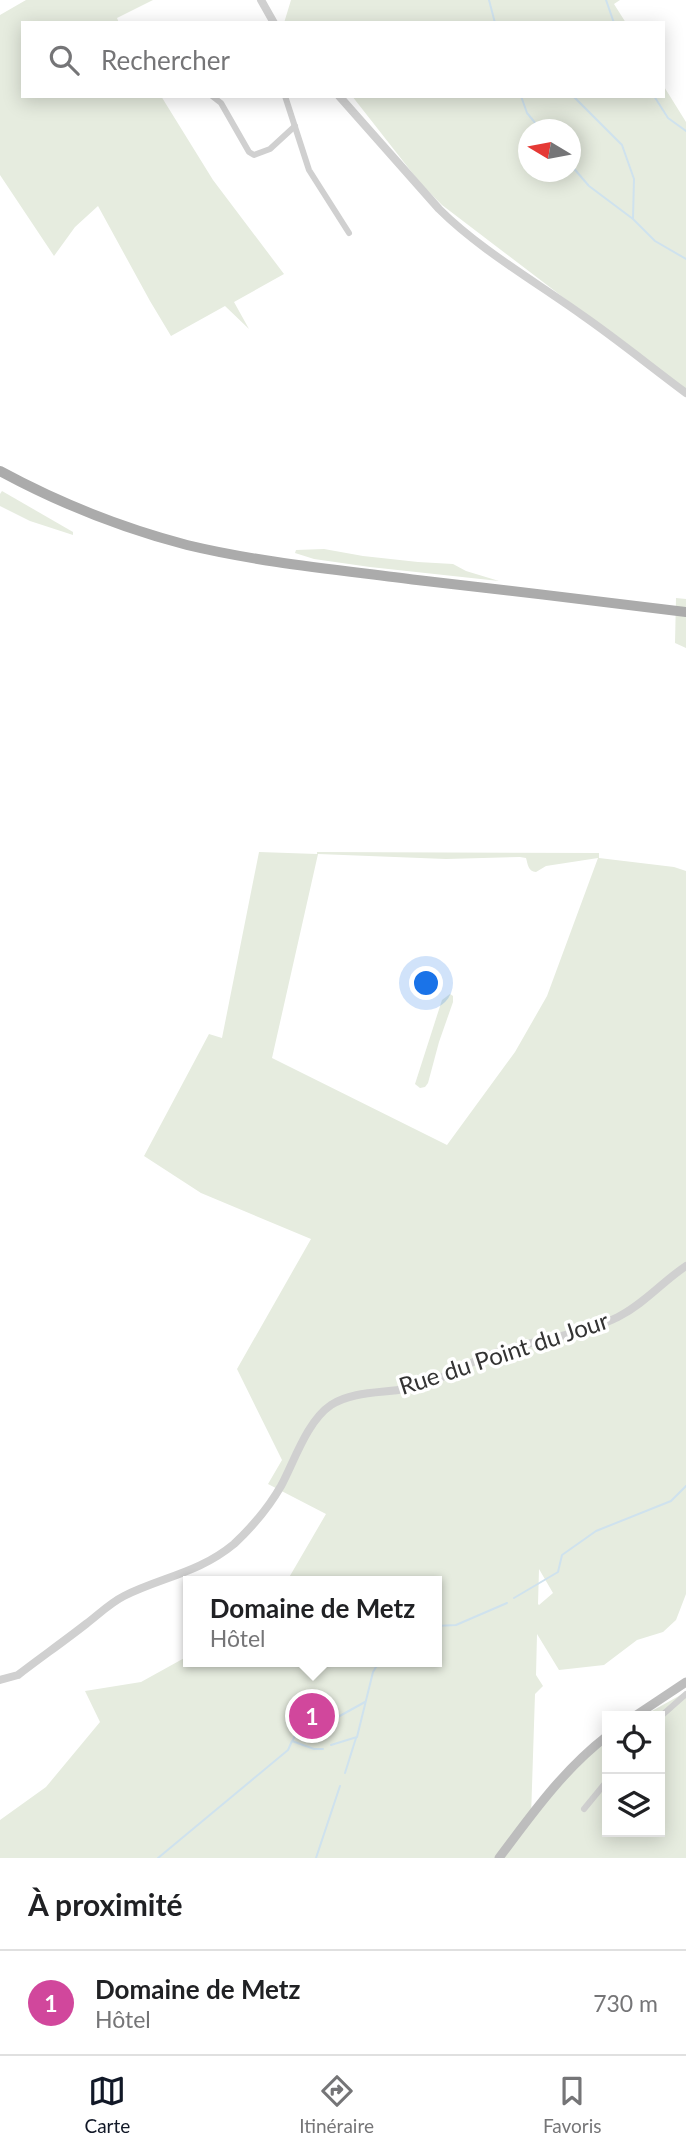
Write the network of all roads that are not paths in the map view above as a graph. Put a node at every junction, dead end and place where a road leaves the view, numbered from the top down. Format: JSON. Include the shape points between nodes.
{"nodes":[{"id":1,"x":261,"y":0,"type":"edge"},
{"id":2,"x":271,"y":21,"type":"edge"},
{"id":3,"x":215,"y":98,"type":"edge"},
{"id":4,"x":286,"y":98,"type":"edge"},
{"id":5,"x":341,"y":98,"type":"edge"},
{"id":6,"x":295,"y":126,"type":"junction"},
{"id":7,"x":349,"y":233,"type":"dead end"},
{"id":8,"x":686,"y":393,"type":"edge"},
{"id":9,"x":0,"y":471,"type":"edge"},
{"id":10,"x":0,"y":478,"type":"edge"},
{"id":11,"x":686,"y":612,"type":"edge"},
{"id":12,"x":686,"y":618,"type":"edge"},
{"id":13,"x":686,"y":1266,"type":"edge"},
{"id":14,"x":0,"y":1680,"type":"edge"},
{"id":15,"x":686,"y":1682,"type":"edge"},
{"id":16,"x":686,"y":1694,"type":"edge"},
{"id":17,"x":642,"y":1711,"type":"edge"},
{"id":18,"x":665,"y":1713,"type":"edge"},
{"id":19,"x":602,"y":1740,"type":"edge"},
{"id":20,"x":602,"y":1786,"type":"edge"},
{"id":21,"x":584,"y":1809,"type":"dead end"},
{"id":22,"x":499,"y":1858,"type":"edge"}],
"edges":[{"from":1,"to":2,"type":"street"},
{"from":3,"to":6,"type":"street","via":[[254,155],[270,149]]},
{"from":4,"to":6,"type":"street"},
{"from":5,"to":8,"type":"street","via":[[453,222]]},
{"from":6,"to":7,"type":"street","via":[[309,170]]},
{"from":9,"to":11,"type":"main road","via":[[115,523],[226,553]]},
{"from":10,"to":12,"type":"main road","via":[[94,522],[201,554],[282,569]]},
{"from":13,"to":14,"type":"street","name":"Rue du Point du Jour","via":[[617,1318],[500,1351],[419,1387],[344,1398],[329,1406],[302,1443],[280,1488],[235,1543],[214,1559],[124,1597],[18,1675]]},
{"from":15,"to":17,"type":"main road"},
{"from":16,"to":18,"type":"street"},
{"from":19,"to":22,"type":"main road","via":[[547,1793]]},
{"from":20,"to":21,"type":"street"}]}
